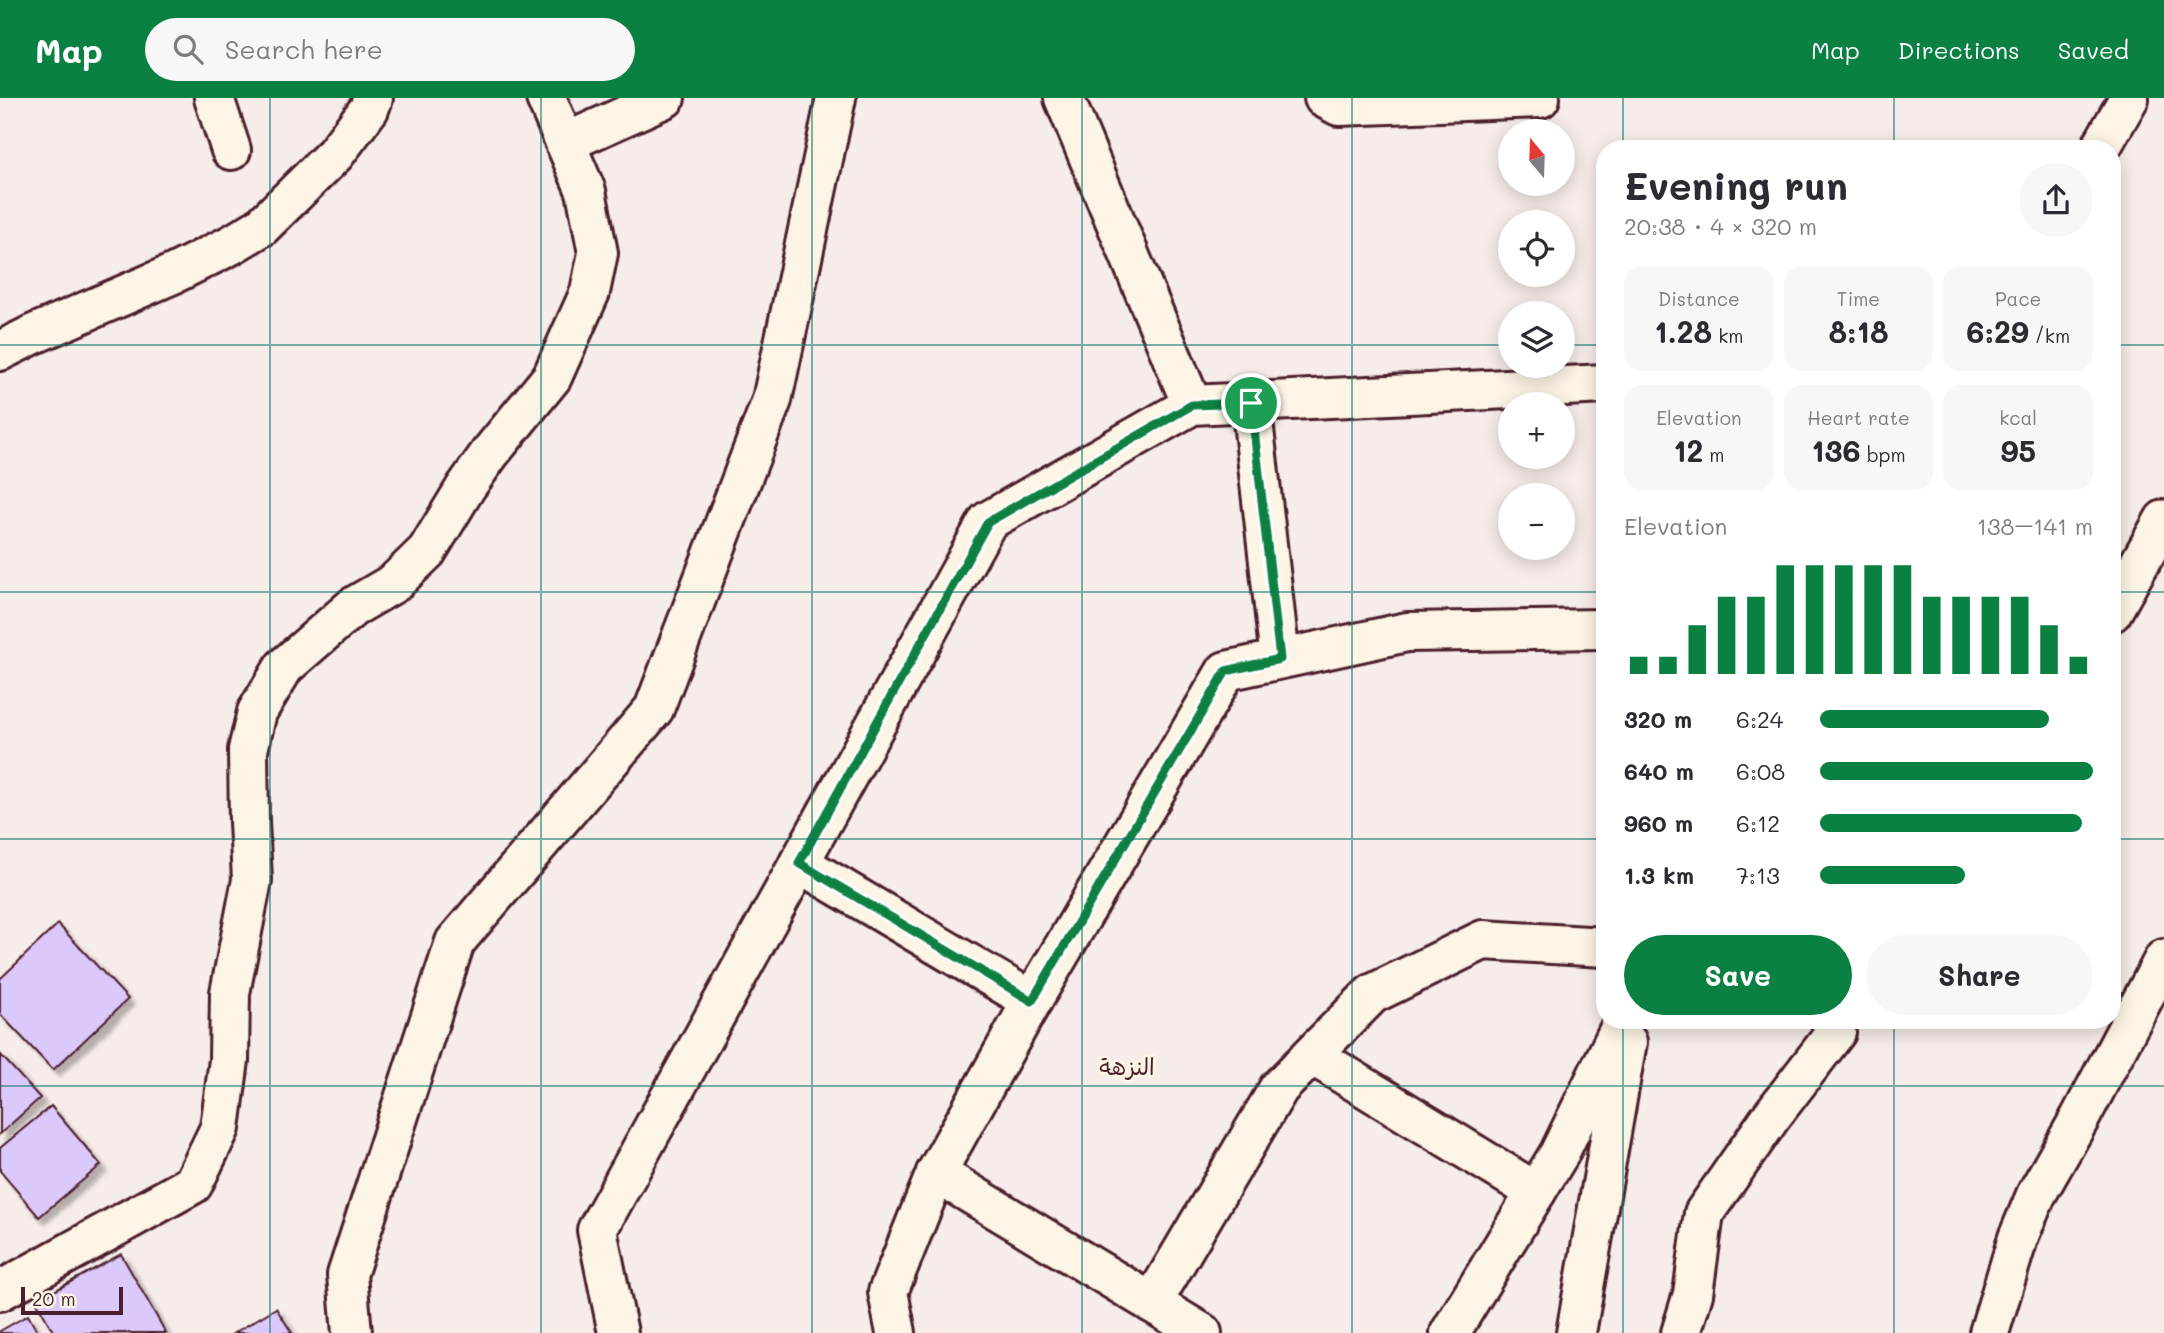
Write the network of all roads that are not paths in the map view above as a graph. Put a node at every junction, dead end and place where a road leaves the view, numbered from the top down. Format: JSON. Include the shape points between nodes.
{"nodes":[{"id":1,"x":214,"y":98,"type":"edge"},
{"id":2,"x":373,"y":98,"type":"edge"},
{"id":3,"x":546,"y":98,"type":"edge"},
{"id":4,"x":665,"y":98,"type":"edge"},
{"id":5,"x":836,"y":98,"type":"edge"},
{"id":6,"x":1064,"y":98,"type":"edge"},
{"id":7,"x":1324,"y":98,"type":"edge"},
{"id":8,"x":1540,"y":98,"type":"edge"},
{"id":9,"x":2129,"y":98,"type":"edge"},
{"id":10,"x":2105,"y":140,"type":"edge"},
{"id":11,"x":565,"y":143,"type":"junction"},
{"id":12,"x":231,"y":150,"type":"dead end"},
{"id":13,"x":0,"y":351,"type":"edge"},
{"id":14,"x":1596,"y":384,"type":"edge"},
{"id":15,"x":1251,"y":403,"type":"junction"},
{"id":16,"x":1192,"y":405,"type":"junction"},
{"id":17,"x":2164,"y":520,"type":"edge"},
{"id":18,"x":2121,"y":596,"type":"edge"},
{"id":19,"x":1596,"y":629,"type":"edge"},
{"id":20,"x":1280,"y":659,"type":"junction"},
{"id":21,"x":799,"y":863,"type":"junction"},
{"id":22,"x":1596,"y":946,"type":"edge"},
{"id":23,"x":2164,"y":959,"type":"edge"},
{"id":24,"x":1032,"y":1001,"type":"junction"},
{"id":25,"x":1620,"y":1029,"type":"edge"},
{"id":26,"x":1628,"y":1029,"type":"edge"},
{"id":27,"x":1834,"y":1029,"type":"edge"},
{"id":28,"x":1312,"y":1055,"type":"junction"},
{"id":29,"x":936,"y":1173,"type":"junction"},
{"id":30,"x":1536,"y":1192,"type":"junction"},
{"id":31,"x":0,"y":1291,"type":"edge"},
{"id":32,"x":1152,"y":1303,"type":"junction"},
{"id":33,"x":352,"y":1333,"type":"edge"},
{"id":34,"x":618,"y":1333,"type":"edge"},
{"id":35,"x":896,"y":1333,"type":"edge"},
{"id":36,"x":1202,"y":1333,"type":"edge"},
{"id":37,"x":1450,"y":1333,"type":"edge"},
{"id":38,"x":1576,"y":1333,"type":"edge"},
{"id":39,"x":1681,"y":1333,"type":"edge"},
{"id":40,"x":1989,"y":1333,"type":"edge"}],
"edges":[{"from":1,"to":12,"type":"street"},
{"from":2,"to":13,"type":"street","via":[[335,154],[261,227],[175,273]]},
{"from":3,"to":11,"type":"street"},
{"from":4,"to":11,"type":"street"},
{"from":5,"to":33,"type":"street","via":[[772,400],[654,709],[456,942],[348,1275]]},
{"from":6,"to":16,"type":"street"},
{"from":7,"to":8,"type":"street","via":[[1339,106]]},
{"from":9,"to":10,"type":"street"},
{"from":11,"to":31,"type":"street","via":[[586,191],[598,253],[590,292],[552,377],[490,453],[427,551],[394,583],[353,607],[284,667],[257,712],[248,751],[252,880],[230,993],[229,1060],[220,1128],[193,1184]]},
{"from":14,"to":15,"type":"street"},
{"from":15,"to":16,"type":"street"},
{"from":15,"to":20,"type":"street"},
{"from":16,"to":21,"type":"street","via":[[988,522]]},
{"from":17,"to":18,"type":"street"},
{"from":19,"to":20,"type":"street","via":[[1407,632]]},
{"from":20,"to":24,"type":"street","via":[[1226,671]]},
{"from":21,"to":24,"type":"street"},
{"from":21,"to":34,"type":"street","via":[[597,1230]]},
{"from":22,"to":28,"type":"street","via":[[1483,940],[1372,994]]},
{"from":23,"to":40,"type":"street","via":[[2036,1195]]},
{"from":24,"to":29,"type":"street"},
{"from":25,"to":30,"type":"street"},
{"from":26,"to":38,"type":"street"},
{"from":27,"to":39,"type":"street","via":[[1704,1213],[1693,1294]]},
{"from":28,"to":30,"type":"street"},
{"from":28,"to":32,"type":"street","via":[[1279,1088]]},
{"from":29,"to":32,"type":"street"},
{"from":29,"to":35,"type":"street","via":[[888,1292]]},
{"from":30,"to":37,"type":"street"},
{"from":32,"to":36,"type":"street"}]}
